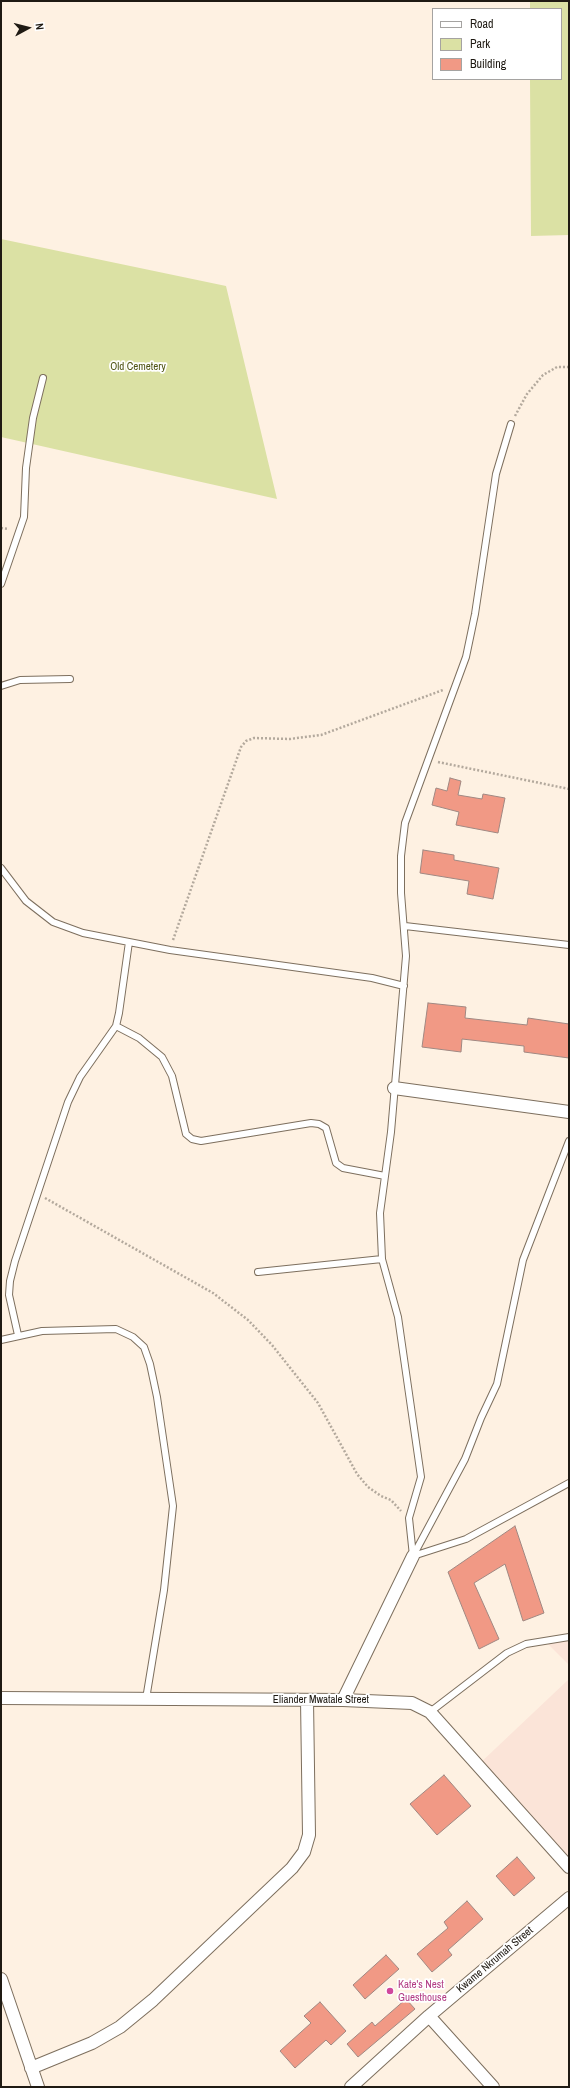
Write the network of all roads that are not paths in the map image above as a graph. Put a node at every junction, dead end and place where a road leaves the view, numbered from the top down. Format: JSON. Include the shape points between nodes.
{"nodes":[{"id":1,"x":43,"y":378,"type":"dead end"},
{"id":2,"x":511,"y":424,"type":"road end"},
{"id":3,"x":1,"y":584,"type":"edge"},
{"id":4,"x":70,"y":679,"type":"dead end"},
{"id":5,"x":1,"y":686,"type":"edge"},
{"id":6,"x":1,"y":868,"type":"edge"},
{"id":7,"x":405,"y":926,"type":"junction"},
{"id":8,"x":129,"y":942,"type":"junction"},
{"id":9,"x":569,"y":946,"type":"edge"},
{"id":10,"x":404,"y":986,"type":"junction"},
{"id":11,"x":116,"y":1026,"type":"junction"},
{"id":12,"x":394,"y":1088,"type":"junction"},
{"id":13,"x":569,"y":1112,"type":"edge"},
{"id":14,"x":569,"y":1141,"type":"edge"},
{"id":15,"x":385,"y":1176,"type":"junction"},
{"id":16,"x":382,"y":1259,"type":"junction"},
{"id":17,"x":258,"y":1272,"type":"dead end"},
{"id":18,"x":18,"y":1336,"type":"junction"},
{"id":19,"x":1,"y":1340,"type":"edge"},
{"id":20,"x":569,"y":1483,"type":"edge"},
{"id":21,"x":413,"y":1556,"type":"junction"},
{"id":22,"x":569,"y":1638,"type":"edge"},
{"id":23,"x":1,"y":1698,"type":"edge"},
{"id":24,"x":146,"y":1699,"type":"junction"},
{"id":25,"x":307,"y":1700,"type":"junction"},
{"id":26,"x":342,"y":1700,"type":"junction"},
{"id":27,"x":430,"y":1712,"type":"junction"},
{"id":28,"x":569,"y":1867,"type":"edge"},
{"id":29,"x":569,"y":1898,"type":"edge"},
{"id":30,"x":1,"y":1979,"type":"edge"},
{"id":31,"x":429,"y":2016,"type":"junction"},
{"id":32,"x":31,"y":2068,"type":"junction"},
{"id":33,"x":38,"y":2087,"type":"edge"},
{"id":34,"x":351,"y":2087,"type":"edge"},
{"id":35,"x":494,"y":2087,"type":"edge"}],
"edges":[{"from":1,"to":3,"type":"lane","via":[[33,418],[26,468],[24,517]]},
{"from":2,"to":7,"type":"lane","via":[[496,474],[475,614],[466,656],[405,823],[401,856],[401,893]]},
{"from":4,"to":5,"type":"lane","via":[[20,680]]},
{"from":6,"to":8,"type":"lane","via":[[26,900],[53,922],[83,933]]},
{"from":7,"to":9,"type":"lane"},
{"from":7,"to":10,"type":"lane"},
{"from":8,"to":10,"type":"lane","via":[[170,950],[339,972]]},
{"from":8,"to":11,"type":"lane"},
{"from":10,"to":12,"type":"lane"},
{"from":11,"to":15,"type":"lane","via":[[139,1038],[162,1057],[172,1076],[186,1134],[192,1139],[201,1141],[311,1123],[319,1124],[326,1128],[336,1163],[343,1168]]},
{"from":11,"to":18,"type":"lane","via":[[80,1077],[68,1102],[37,1194],[10,1281],[10,1309]]},
{"from":12,"to":13,"type":"street"},
{"from":12,"to":15,"type":"lane"},
{"from":14,"to":21,"type":"lane","via":[[523,1260],[497,1384],[465,1459]]},
{"from":15,"to":16,"type":"lane","via":[[380,1213]]},
{"from":16,"to":17,"type":"lane"},
{"from":16,"to":21,"type":"lane","via":[[398,1317],[421,1477],[409,1518]]},
{"from":18,"to":19,"type":"lane"},
{"from":18,"to":24,"type":"lane","via":[[42,1332],[116,1329],[134,1337],[144,1347],[150,1364],[173,1506],[164,1590]]},
{"from":20,"to":21,"type":"lane","via":[[466,1539]]},
{"from":21,"to":26,"type":"street"},
{"from":22,"to":27,"type":"lane","via":[[526,1644],[506,1653]]},
{"from":23,"to":24,"type":"street","name":"Eliander Mwatale Street"},
{"from":24,"to":25,"type":"street","name":"Eliander Mwatale Street"},
{"from":25,"to":26,"type":"street","name":"Eliander Mwatale Street"},
{"from":25,"to":32,"type":"street","via":[[309,1835],[304,1852],[292,1868],[154,2000],[120,2027],[92,2043]]},
{"from":26,"to":27,"type":"street","name":"Eliander Mwatale Street","via":[[412,1704]]},
{"from":27,"to":28,"type":"street","name":"Eliander Mwatale Street"},
{"from":29,"to":31,"type":"street","name":"Kwame Nkrumah Street"},
{"from":30,"to":32,"type":"street"},
{"from":31,"to":34,"type":"street","name":"Kwame Nkrumah Street"},
{"from":31,"to":35,"type":"street"},
{"from":32,"to":33,"type":"street"}]}
